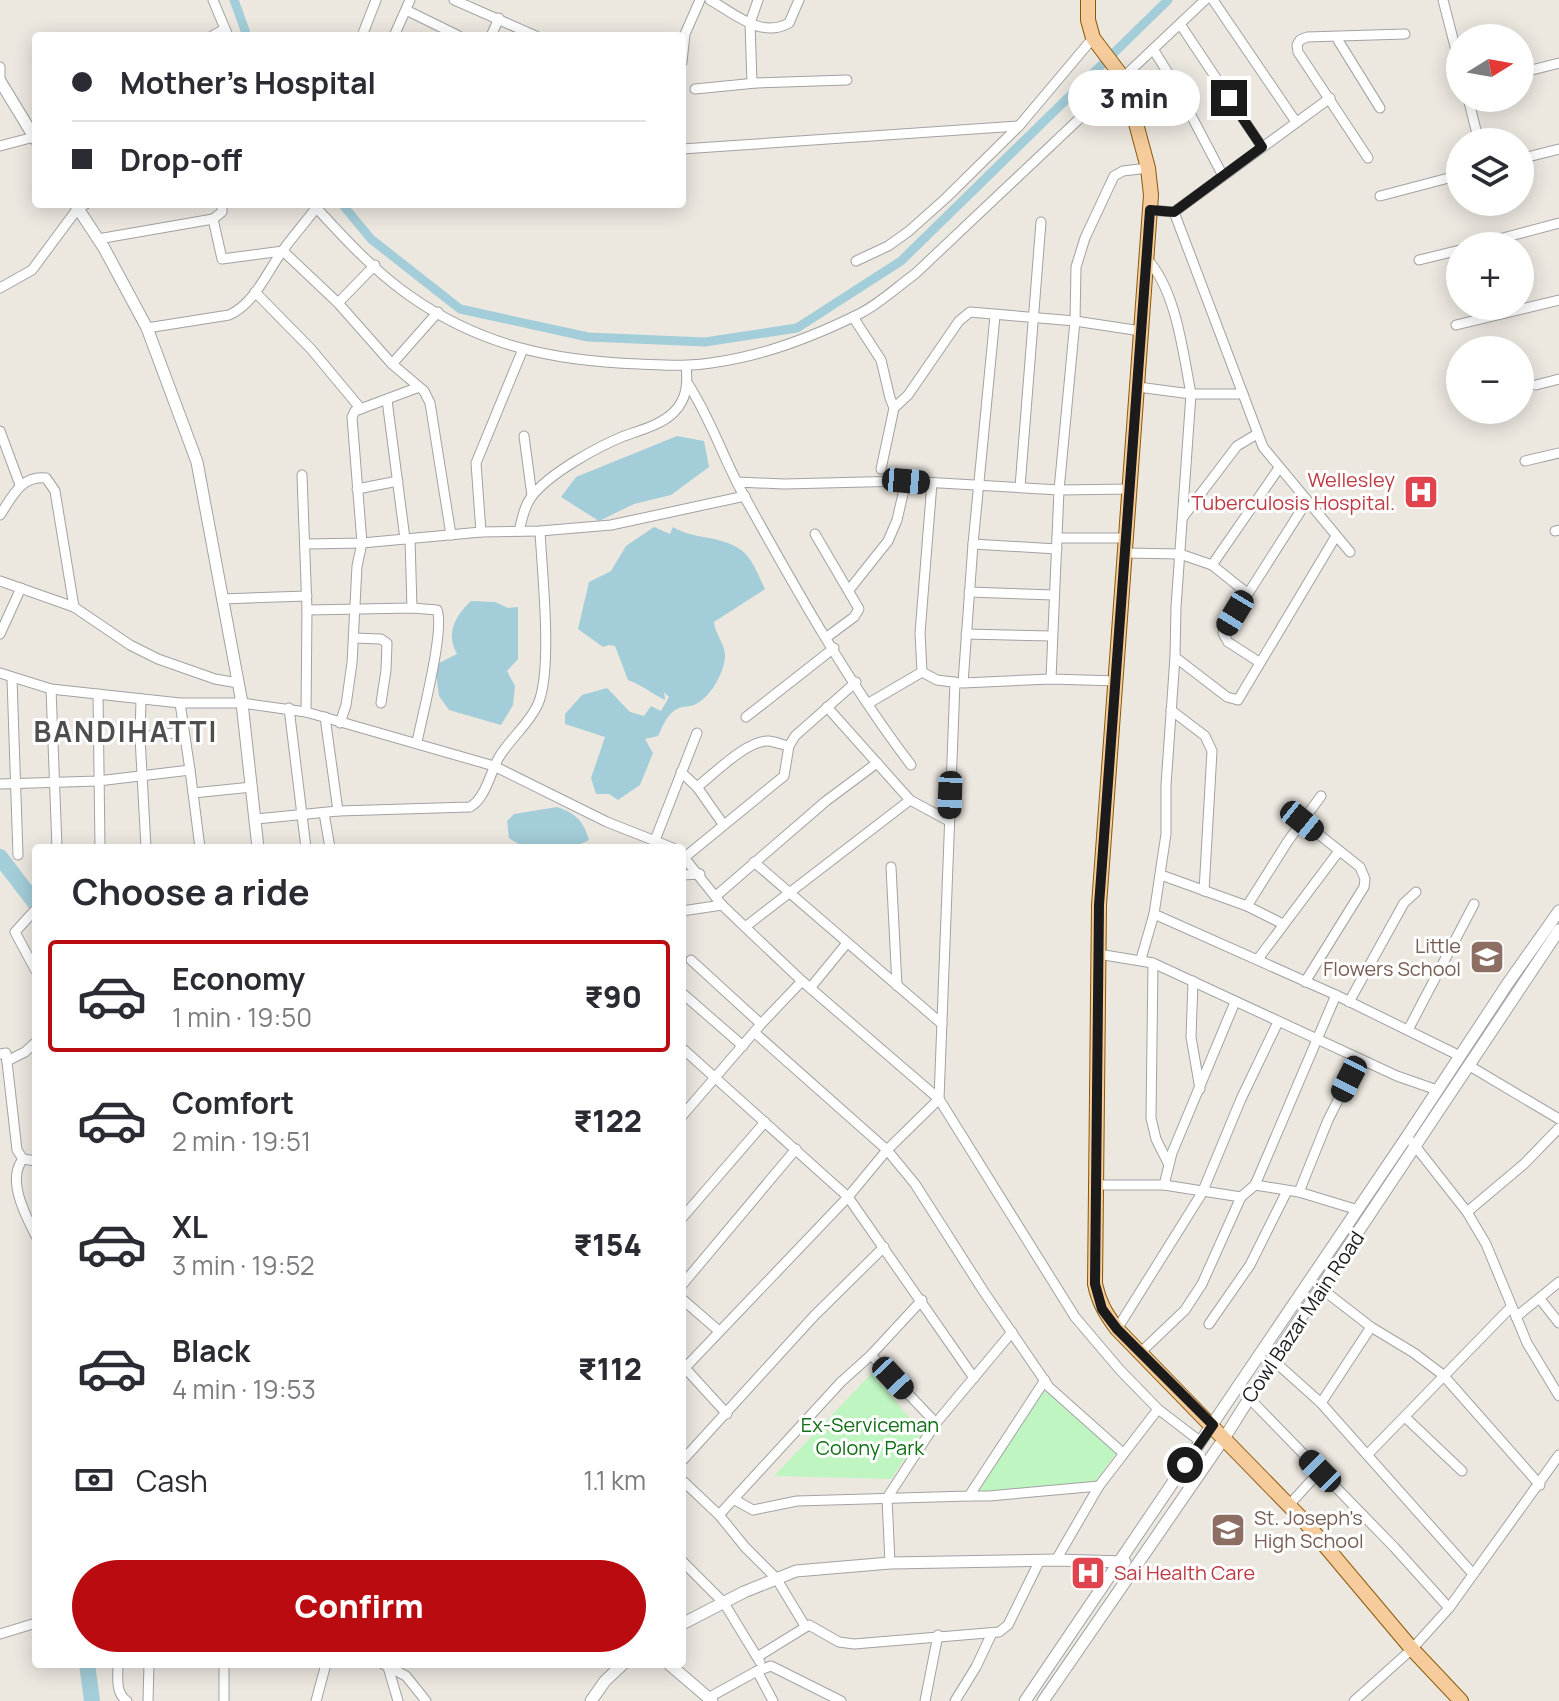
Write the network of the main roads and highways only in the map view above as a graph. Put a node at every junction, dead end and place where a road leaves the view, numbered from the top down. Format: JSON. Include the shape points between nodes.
{"nodes":[{"id":1,"x":1088,"y":0,"type":"edge"},
{"id":2,"x":1461,"y":1701,"type":"edge"}],
"edges":[{"from":1,"to":2,"type":"main road","via":[[1096,43],[1122,76],[1148,168],[1150,210],[1099,905],[1095,1284],[1102,1309],[1117,1329],[1289,1505]]}]}
